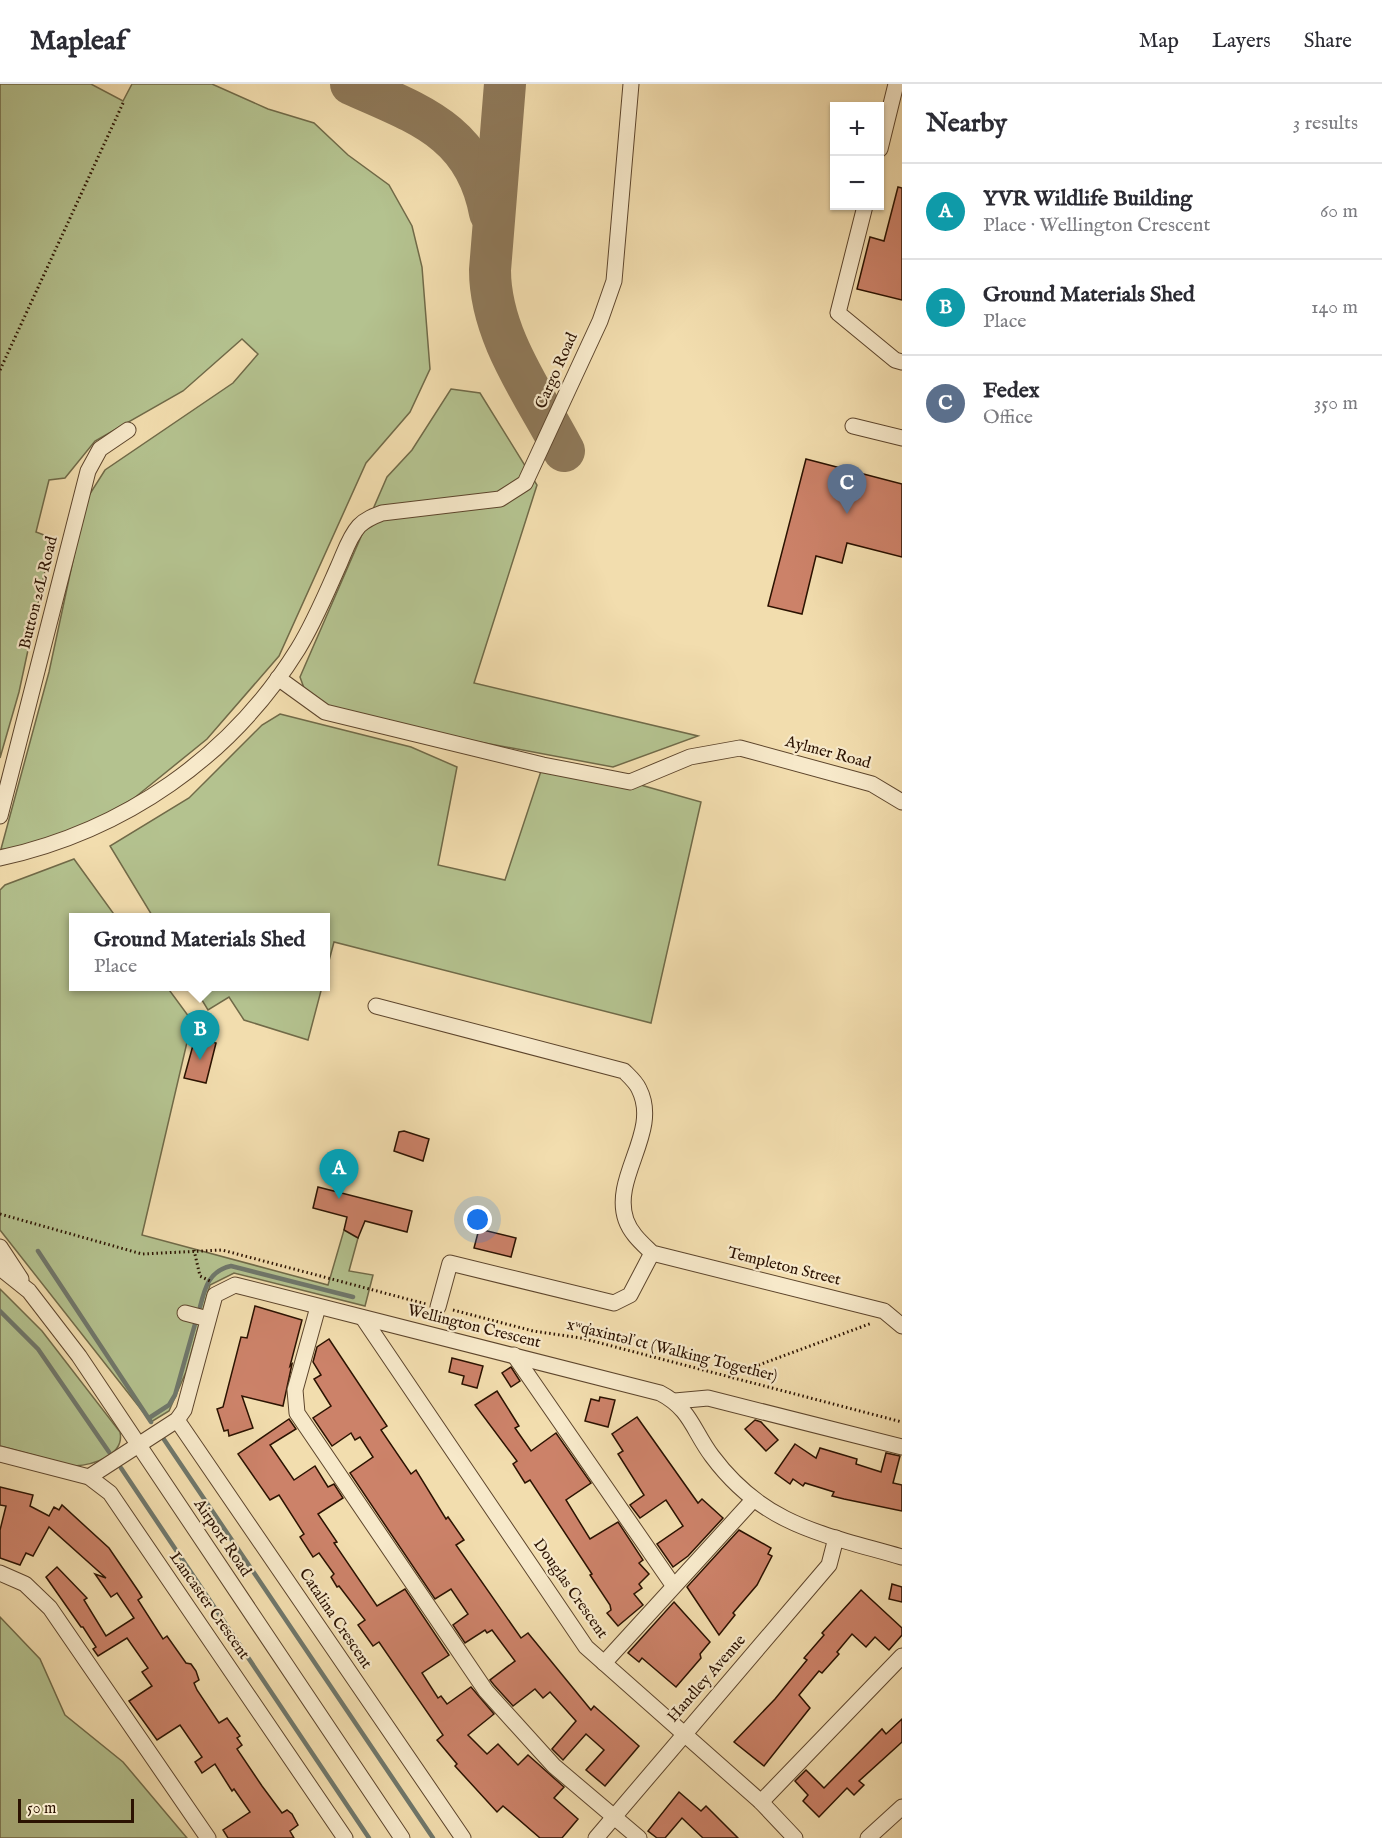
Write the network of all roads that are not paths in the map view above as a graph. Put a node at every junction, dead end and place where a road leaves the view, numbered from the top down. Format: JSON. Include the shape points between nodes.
{"nodes":[{"id":1,"x":631,"y":84,"type":"edge"},
{"id":2,"x":896,"y":84,"type":"edge"},
{"id":3,"x":884,"y":130,"type":"edge"},
{"id":4,"x":864,"y":210,"type":"edge"},
{"id":5,"x":902,"y":362,"type":"edge"},
{"id":6,"x":853,"y":426,"type":"dead end"},
{"id":7,"x":128,"y":430,"type":"dead end"},
{"id":8,"x":902,"y":438,"type":"edge"},
{"id":9,"x":278,"y":678,"type":"junction"},
{"id":10,"x":902,"y":802,"type":"edge"},
{"id":11,"x":0,"y":816,"type":"edge"},
{"id":12,"x":0,"y":858,"type":"edge"},
{"id":13,"x":376,"y":1006,"type":"dead end"},
{"id":14,"x":0,"y":1247,"type":"edge"},
{"id":15,"x":652,"y":1253,"type":"junction"},
{"id":16,"x":0,"y":1268,"type":"edge"},
{"id":17,"x":29,"y":1291,"type":"junction"},
{"id":18,"x":437,"y":1306,"type":"road end"},
{"id":19,"x":318,"y":1307,"type":"junction"},
{"id":20,"x":185,"y":1313,"type":"dead end"},
{"id":21,"x":363,"y":1318,"type":"junction"},
{"id":22,"x":208,"y":1319,"type":"junction"},
{"id":23,"x":902,"y":1326,"type":"edge"},
{"id":24,"x":514,"y":1355,"type":"junction"},
{"id":25,"x":675,"y":1401,"type":"junction"},
{"id":26,"x":177,"y":1420,"type":"junction"},
{"id":27,"x":139,"y":1445,"type":"junction"},
{"id":28,"x":902,"y":1447,"type":"edge"},
{"id":29,"x":0,"y":1454,"type":"edge"},
{"id":30,"x":89,"y":1477,"type":"junction"},
{"id":31,"x":753,"y":1500,"type":"junction"},
{"id":32,"x":836,"y":1538,"type":"junction"},
{"id":33,"x":902,"y":1557,"type":"edge"},
{"id":34,"x":0,"y":1573,"type":"edge"},
{"id":35,"x":673,"y":1586,"type":"junction"},
{"id":36,"x":902,"y":1656,"type":"edge"},
{"id":37,"x":604,"y":1663,"type":"junction"},
{"id":38,"x":684,"y":1733,"type":"junction"},
{"id":39,"x":761,"y":1802,"type":"junction"},
{"id":40,"x":902,"y":1807,"type":"edge"},
{"id":41,"x":615,"y":1816,"type":"junction"},
{"id":42,"x":208,"y":1838,"type":"edge"},
{"id":43,"x":345,"y":1838,"type":"edge"},
{"id":44,"x":402,"y":1838,"type":"edge"},
{"id":45,"x":463,"y":1838,"type":"edge"},
{"id":46,"x":596,"y":1838,"type":"edge"},
{"id":47,"x":639,"y":1838,"type":"edge"},
{"id":48,"x":795,"y":1838,"type":"edge"},
{"id":49,"x":868,"y":1838,"type":"edge"}],
"edges":[{"from":1,"to":9,"type":"street","name":"Cargo Road","via":[[614,282],[530,476],[519,489],[500,499],[382,513],[366,520],[352,537],[299,647]]},
{"from":2,"to":3,"type":"street"},
{"from":4,"to":5,"type":"street","via":[[838,313]]},
{"from":6,"to":8,"type":"street"},
{"from":7,"to":11,"type":"street","name":"Button 26L Road","via":[[100,449],[88,471]]},
{"from":9,"to":10,"type":"street","name":"Aylmer Road","via":[[325,712],[543,765],[630,782],[690,757],[740,748],[872,784]]},
{"from":9,"to":12,"type":"street","via":[[229,736],[162,791],[84,833]]},
{"from":13,"to":15,"type":"street","via":[[624,1071],[639,1088],[646,1116],[626,1191],[626,1219],[631,1231]]},
{"from":14,"to":17,"type":"street"},
{"from":15,"to":18,"type":"street","via":[[630,1295],[614,1303],[450,1263]]},
{"from":15,"to":23,"type":"street","name":"Templeton Street","via":[[884,1311]]},
{"from":16,"to":17,"type":"street","name":"Airport Road"},
{"from":17,"to":27,"type":"street","name":"Airport Road"},
{"from":19,"to":21,"type":"street","name":"Wellington Crescent"},
{"from":19,"to":22,"type":"street","name":"Wellington Crescent","via":[[236,1285],[214,1295]]},
{"from":19,"to":41,"type":"street","via":[[295,1390],[297,1413],[486,1691],[554,1766]]},
{"from":20,"to":22,"type":"street"},
{"from":21,"to":24,"type":"street","name":"Wellington Crescent"},
{"from":21,"to":37,"type":"street","name":"Douglas Crescent","via":[[586,1647]]},
{"from":22,"to":26,"type":"street","name":"Wellington Crescent","via":[[184,1410]]},
{"from":24,"to":25,"type":"street","name":"Wellington Crescent","via":[[660,1393]]},
{"from":24,"to":35,"type":"street"},
{"from":25,"to":28,"type":"street","via":[[708,1398]]},
{"from":25,"to":31,"type":"street","name":"Wellington Crescent","via":[[690,1417],[711,1455]]},
{"from":26,"to":27,"type":"street"},
{"from":26,"to":45,"type":"street","name":"Catalina Crescent"},
{"from":27,"to":30,"type":"street"},
{"from":27,"to":44,"type":"street","name":"Airport Road"},
{"from":29,"to":30,"type":"street","name":"Lancaster Crescent"},
{"from":30,"to":43,"type":"street","name":"Lancaster Crescent","via":[[110,1493]]},
{"from":31,"to":32,"type":"street","name":"Wellington Crescent","via":[[798,1527]]},
{"from":31,"to":35,"type":"street"},
{"from":32,"to":33,"type":"street","name":"Wellington Crescent"},
{"from":32,"to":38,"type":"street","name":"Handley Avenue","via":[[829,1565]]},
{"from":34,"to":42,"type":"street","via":[[25,1584],[50,1608]]},
{"from":35,"to":37,"type":"street"},
{"from":36,"to":39,"type":"street"},
{"from":37,"to":38,"type":"street","name":"Douglas Crescent"},
{"from":38,"to":39,"type":"street","name":"Douglas Crescent"},
{"from":38,"to":41,"type":"street","name":"Handley Avenue"},
{"from":39,"to":48,"type":"street","name":"Douglas Crescent"},
{"from":40,"to":49,"type":"street"},
{"from":41,"to":46,"type":"street","name":"Handley Avenue"},
{"from":41,"to":47,"type":"street"}]}
